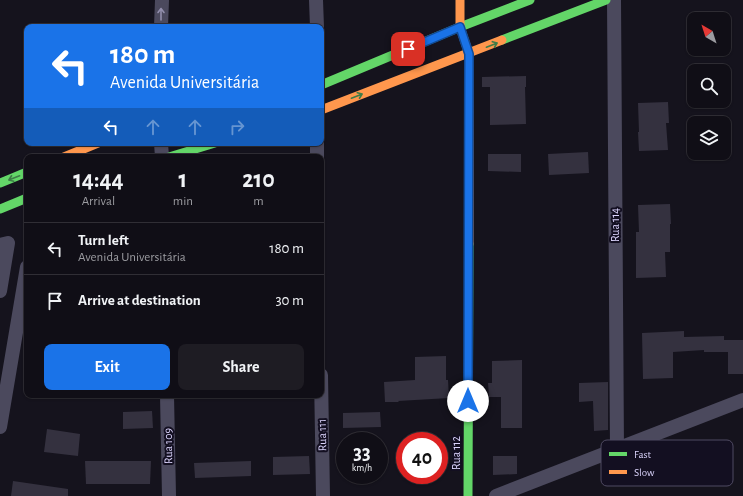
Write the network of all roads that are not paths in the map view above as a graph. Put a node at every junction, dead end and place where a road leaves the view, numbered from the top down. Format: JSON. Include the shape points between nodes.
{"nodes":[{"id":1,"x":162,"y":0,"type":"edge"},
{"id":2,"x":316,"y":0,"type":"edge"},
{"id":3,"x":460,"y":0,"type":"edge"},
{"id":4,"x":530,"y":0,"type":"edge"},
{"id":5,"x":606,"y":0,"type":"edge"},
{"id":6,"x":614,"y":0,"type":"edge"},
{"id":7,"x":161,"y":24,"type":"edge"},
{"id":8,"x":316,"y":24,"type":"edge"},
{"id":9,"x":460,"y":27,"type":"junction"},
{"id":10,"x":469,"y":54,"type":"junction"},
{"id":11,"x":324,"y":83,"type":"edge"},
{"id":12,"x":324,"y":109,"type":"edge"},
{"id":13,"x":96,"y":146,"type":"edge"},
{"id":14,"x":205,"y":146,"type":"edge"},
{"id":15,"x":73,"y":154,"type":"edge"},
{"id":16,"x":179,"y":154,"type":"edge"},
{"id":17,"x":24,"y":173,"type":"edge"},
{"id":18,"x":0,"y":183,"type":"edge"},
{"id":19,"x":24,"y":199,"type":"edge"},
{"id":20,"x":0,"y":209,"type":"edge"},
{"id":21,"x":4,"y":244,"type":"edge"},
{"id":22,"x":24,"y":285,"type":"edge"},
{"id":23,"x":0,"y":291,"type":"edge"},
{"id":24,"x":167,"y":398,"type":"edge"},
{"id":25,"x":321,"y":398,"type":"edge"},
{"id":26,"x":743,"y":400,"type":"edge"},
{"id":27,"x":0,"y":427,"type":"edge"},
{"id":28,"x":617,"y":440,"type":"edge"},
{"id":29,"x":640,"y":440,"type":"edge"},
{"id":30,"x":601,"y":455,"type":"edge"},
{"id":31,"x":169,"y":496,"type":"edge"},
{"id":32,"x":323,"y":496,"type":"edge"},
{"id":33,"x":468,"y":496,"type":"edge"},
{"id":34,"x":496,"y":496,"type":"edge"}],
"edges":[{"from":7,"to":1,"type":"street","one_way":true},
{"from":2,"to":8,"type":"street"},
{"from":3,"to":9,"type":"street","name":"Rua 112"},
{"from":4,"to":9,"type":"street"},
{"from":10,"to":5,"type":"street","one_way":true},
{"from":6,"to":28,"type":"street","name":"Rua 114"},
{"from":9,"to":10,"type":"street","name":"Rua 112"},
{"from":9,"to":11,"type":"street"},
{"from":12,"to":10,"type":"street","one_way":true},
{"from":10,"to":33,"type":"street","name":"Rua 112"},
{"from":13,"to":15,"type":"street"},
{"from":14,"to":16,"type":"street"},
{"from":17,"to":18,"type":"street","one_way":true},
{"from":19,"to":20,"type":"street"},
{"from":21,"to":23,"type":"street"},
{"from":22,"to":27,"type":"street"},
{"from":24,"to":31,"type":"street","name":"Rua 109"},
{"from":25,"to":32,"type":"street","name":"Rua 111"},
{"from":26,"to":29,"type":"street"},
{"from":30,"to":34,"type":"street"}]}
